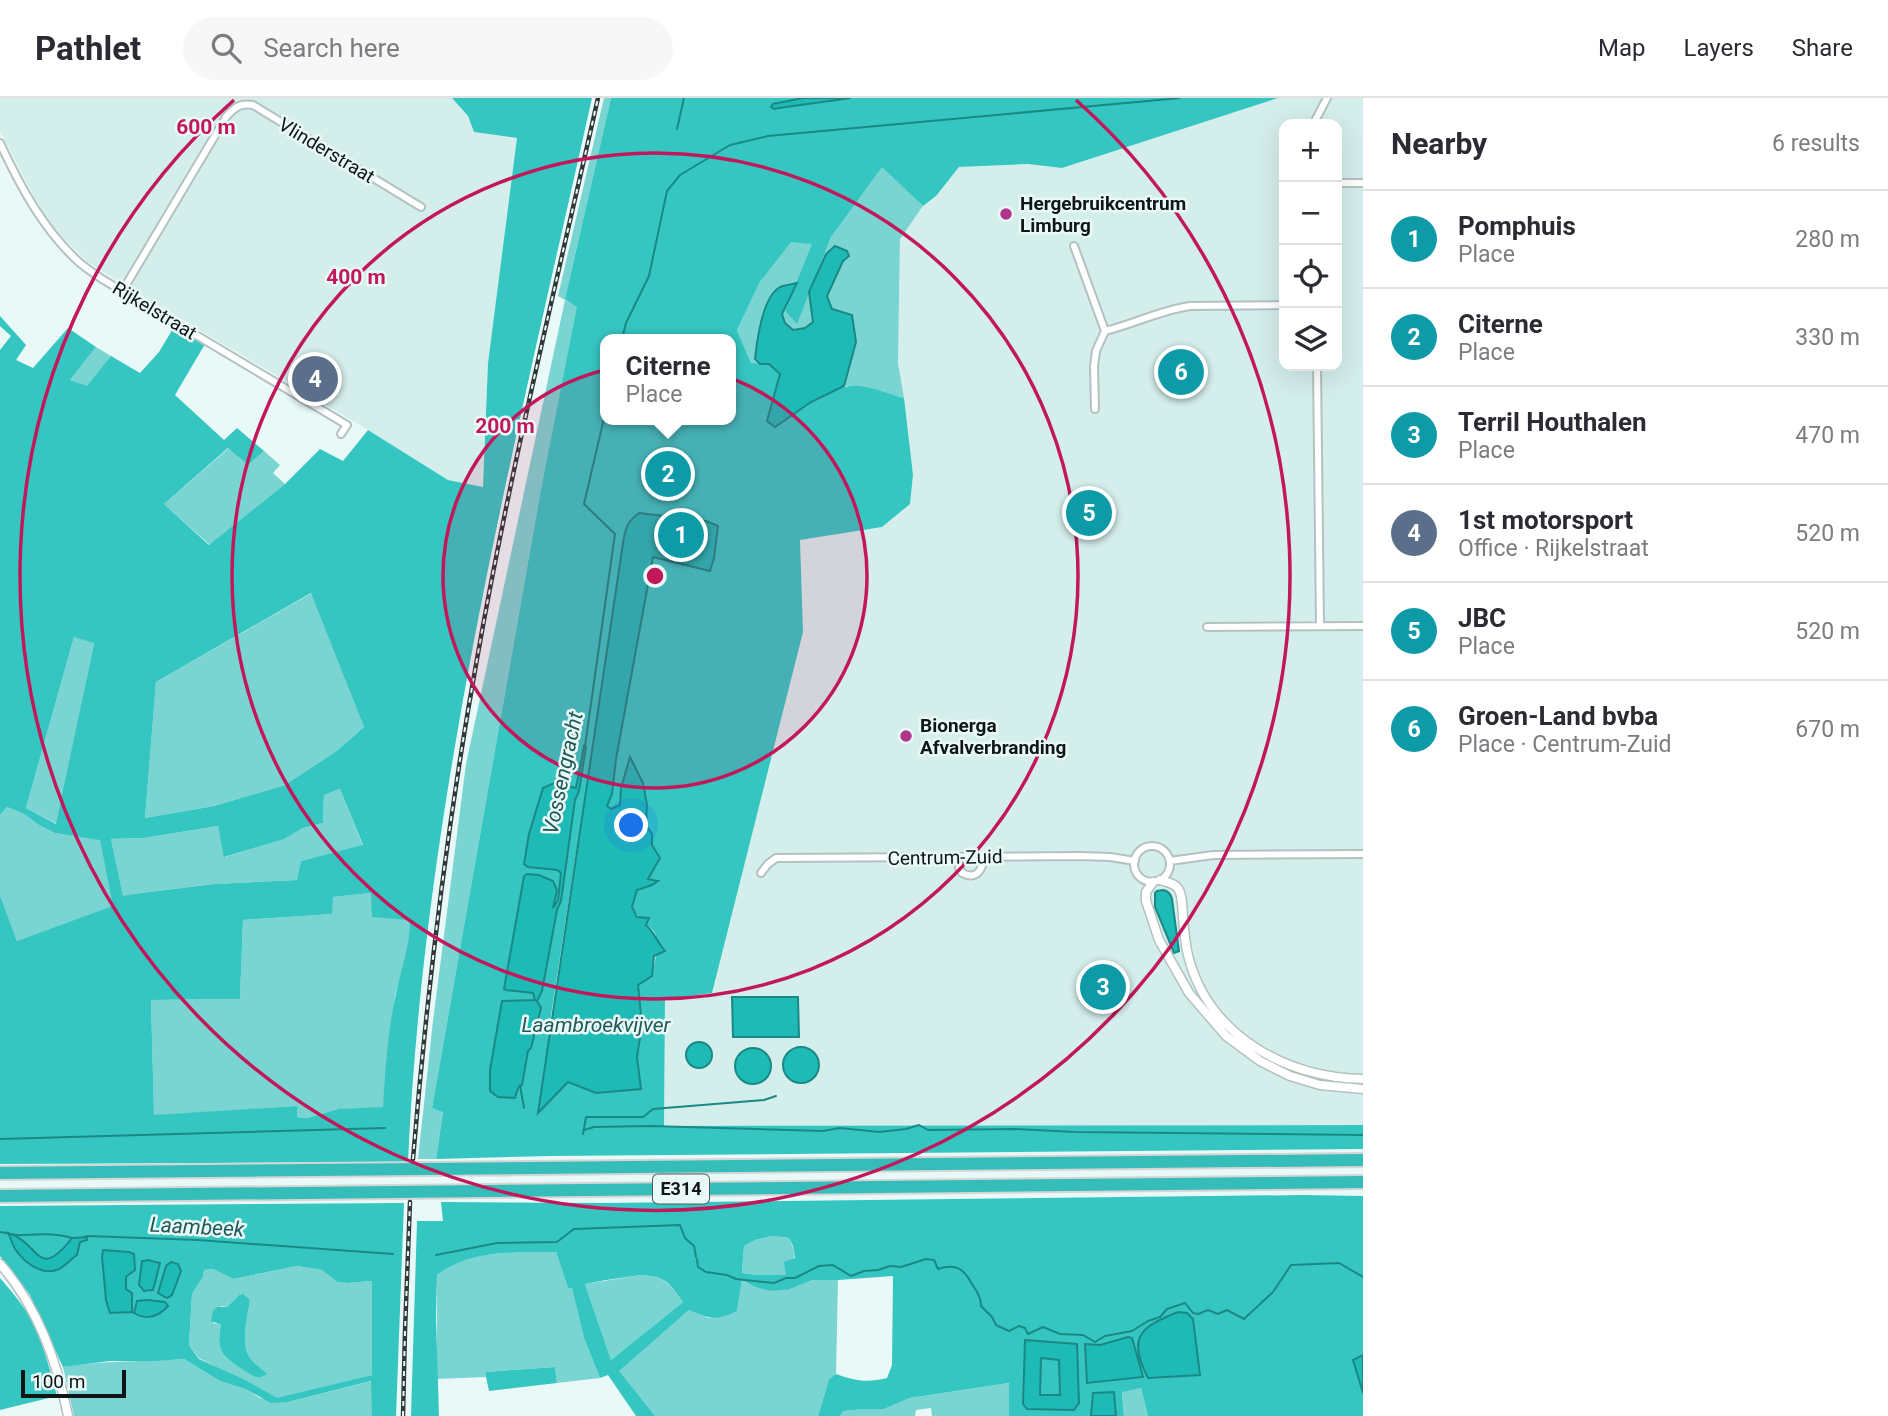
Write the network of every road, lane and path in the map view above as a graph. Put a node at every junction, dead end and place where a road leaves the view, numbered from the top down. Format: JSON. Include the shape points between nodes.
{"nodes":[{"id":1,"x":1327,"y":98,"type":"edge"},
{"id":2,"x":1316,"y":119,"type":"dead end"},
{"id":3,"x":0,"y":143,"type":"edge"},
{"id":4,"x":1342,"y":183,"type":"edge"},
{"id":5,"x":1363,"y":183,"type":"edge"},
{"id":6,"x":421,"y":207,"type":"dead end"},
{"id":7,"x":1074,"y":246,"type":"dead end"},
{"id":8,"x":123,"y":290,"type":"junction"},
{"id":9,"x":1279,"y":305,"type":"edge"},
{"id":10,"x":1105,"y":331,"type":"junction"},
{"id":11,"x":1317,"y":371,"type":"edge"},
{"id":12,"x":1095,"y":409,"type":"dead end"},
{"id":13,"x":341,"y":434,"type":"dead end"},
{"id":14,"x":1320,"y":626,"type":"junction"},
{"id":15,"x":1363,"y":626,"type":"edge"},
{"id":16,"x":1207,"y":627,"type":"dead end"},
{"id":17,"x":1363,"y":854,"type":"edge"},
{"id":18,"x":959,"y":857,"type":"junction"},
{"id":19,"x":984,"y":857,"type":"junction"},
{"id":20,"x":1135,"y":861,"type":"junction"},
{"id":21,"x":1170,"y":861,"type":"junction"},
{"id":22,"x":761,"y":873,"type":"dead end"},
{"id":23,"x":1157,"y":881,"type":"junction"},
{"id":24,"x":1363,"y":1079,"type":"edge"},
{"id":25,"x":1363,"y":1089,"type":"edge"},
{"id":26,"x":1363,"y":1160,"type":"edge"},
{"id":27,"x":0,"y":1173,"type":"edge"},
{"id":28,"x":1363,"y":1182,"type":"edge"},
{"id":29,"x":0,"y":1196,"type":"edge"},
{"id":30,"x":0,"y":1264,"type":"edge"},
{"id":31,"x":68,"y":1416,"type":"edge"}],
"edges":[{"from":1,"to":2,"type":"street"},
{"from":3,"to":8,"type":"street","name":"Rijkelstraat","via":[[52,234],[80,264]]},
{"from":4,"to":5,"type":"street"},
{"from":6,"to":8,"type":"street","name":"Vlinderstraat","via":[[253,105],[236,106]]},
{"from":7,"to":10,"type":"street"},
{"from":8,"to":13,"type":"street","name":"Rijkelstraat","via":[[347,425]]},
{"from":9,"to":10,"type":"street","via":[[1176,308]]},
{"from":10,"to":12,"type":"street","via":[[1094,366]]},
{"from":11,"to":14,"type":"street"},
{"from":14,"to":15,"type":"street"},
{"from":14,"to":16,"type":"street"},
{"from":17,"to":21,"type":"street","via":[[1213,855]]},
{"from":18,"to":19,"type":"street","name":"Centrum-Zuid"},
{"from":18,"to":19,"type":"street","via":[[962,873],[972,876],[981,870]]},
{"from":18,"to":22,"type":"street","name":"Centrum-Zuid","via":[[776,858]]},
{"from":19,"to":20,"type":"street","name":"Centrum-Zuid","via":[[1080,856]]},
{"from":20,"to":21,"type":"street","via":[[1142,850],[1152,846],[1165,852]]},
{"from":20,"to":23,"type":"street","via":[[1139,876]]},
{"from":21,"to":23,"type":"street","via":[[1169,871]]},
{"from":23,"to":24,"type":"street","via":[[1178,889],[1192,970],[1209,1002],[1230,1027],[1258,1049],[1293,1067],[1329,1077]]},
{"from":23,"to":25,"type":"street","via":[[1146,892],[1146,901],[1159,940],[1189,993],[1226,1036],[1290,1076],[1320,1085]]},
{"from":26,"to":27,"type":"highway","number":"E314"},
{"from":28,"to":29,"type":"highway","number":"E314"},
{"from":30,"to":31,"type":"street","via":[[33,1311],[60,1378]]}]}
